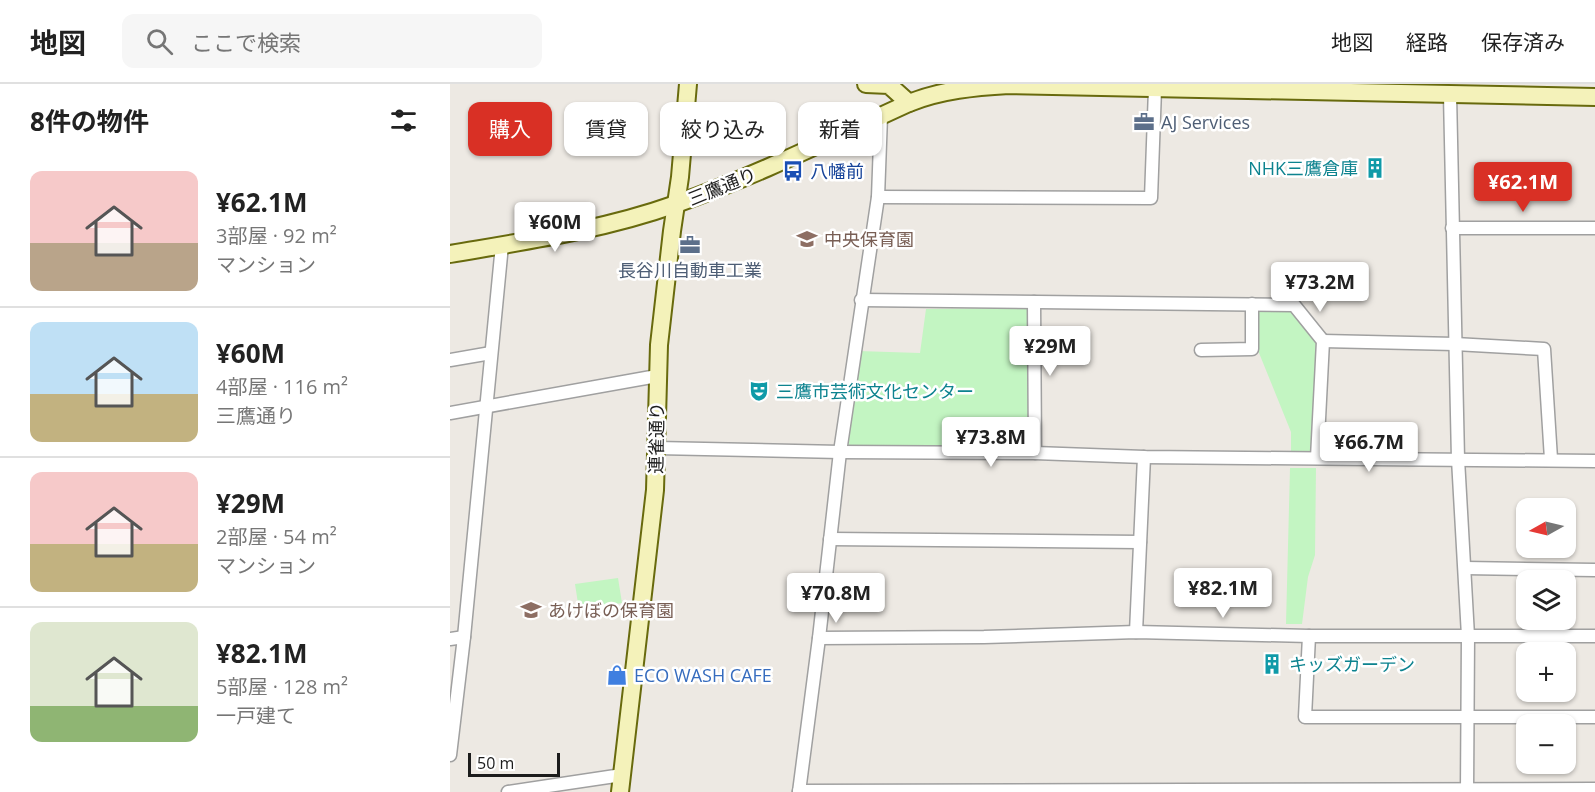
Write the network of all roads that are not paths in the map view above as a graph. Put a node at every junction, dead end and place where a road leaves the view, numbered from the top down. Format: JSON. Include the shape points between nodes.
{"nodes":[{"id":1,"x":688,"y":84,"type":"edge"},
{"id":2,"x":866,"y":84,"type":"edge"},
{"id":3,"x":1009,"y":84,"type":"edge"},
{"id":4,"x":1155,"y":89,"type":"junction"},
{"id":5,"x":1450,"y":94,"type":"junction"},
{"id":6,"x":1595,"y":97,"type":"edge"},
{"id":7,"x":909,"y":103,"type":"junction"},
{"id":8,"x":882,"y":116,"type":"edge"},
{"id":9,"x":798,"y":154,"type":"edge"},
{"id":10,"x":880,"y":156,"type":"edge"},
{"id":11,"x":878,"y":197,"type":"junction"},
{"id":12,"x":676,"y":204,"type":"junction"},
{"id":13,"x":1452,"y":228,"type":"junction"},
{"id":14,"x":1595,"y":228,"type":"edge"},
{"id":15,"x":502,"y":245,"type":"junction"},
{"id":16,"x":450,"y":254,"type":"edge"},
{"id":17,"x":861,"y":300,"type":"junction"},
{"id":18,"x":1034,"y":302,"type":"junction"},
{"id":19,"x":1252,"y":303,"type":"junction"},
{"id":20,"x":1323,"y":341,"type":"junction"},
{"id":21,"x":1455,"y":344,"type":"junction"},
{"id":22,"x":1201,"y":350,"type":"dead end"},
{"id":23,"x":491,"y":353,"type":"junction"},
{"id":24,"x":450,"y":360,"type":"edge"},
{"id":25,"x":657,"y":376,"type":"junction"},
{"id":26,"x":487,"y":407,"type":"junction"},
{"id":27,"x":450,"y":413,"type":"edge"},
{"id":28,"x":657,"y":448,"type":"junction"},
{"id":29,"x":840,"y":452,"type":"junction"},
{"id":30,"x":1035,"y":453,"type":"junction"},
{"id":31,"x":1144,"y":457,"type":"junction"},
{"id":32,"x":1317,"y":458,"type":"junction"},
{"id":33,"x":1458,"y":459,"type":"junction"},
{"id":34,"x":1551,"y":459,"type":"junction"},
{"id":35,"x":1595,"y":460,"type":"edge"},
{"id":36,"x":830,"y":539,"type":"junction"},
{"id":37,"x":1140,"y":542,"type":"junction"},
{"id":38,"x":1465,"y":568,"type":"junction"},
{"id":39,"x":1595,"y":570,"type":"edge"},
{"id":40,"x":1136,"y":632,"type":"junction"},
{"id":41,"x":1309,"y":636,"type":"junction"},
{"id":42,"x":1468,"y":636,"type":"junction"},
{"id":43,"x":1595,"y":636,"type":"edge"},
{"id":44,"x":464,"y":637,"type":"junction"},
{"id":45,"x":819,"y":638,"type":"junction"},
{"id":46,"x":450,"y":639,"type":"edge"},
{"id":47,"x":1469,"y":717,"type":"junction"},
{"id":48,"x":1595,"y":717,"type":"edge"},
{"id":49,"x":450,"y":754,"type":"edge"},
{"id":50,"x":622,"y":775,"type":"junction"},
{"id":51,"x":1595,"y":789,"type":"edge"},
{"id":52,"x":1298,"y":791,"type":"edge"},
{"id":53,"x":1467,"y":791,"type":"edge"},
{"id":54,"x":508,"y":792,"type":"edge"},
{"id":55,"x":620,"y":792,"type":"edge"},
{"id":56,"x":799,"y":792,"type":"edge"}],
"edges":[{"from":1,"to":12,"type":"main road","name":"連雀通り"},
{"from":2,"to":7,"type":"main road","via":[[889,85]]},
{"from":3,"to":4,"type":"main road","name":"三鷹通り"},
{"from":3,"to":7,"type":"main road","name":"三鷹通り","via":[[969,87]]},
{"from":4,"to":5,"type":"main road","name":"三鷹通り"},
{"from":4,"to":11,"type":"street","via":[[1151,198]]},
{"from":5,"to":6,"type":"main road","name":"三鷹通り"},
{"from":5,"to":13,"type":"street"},
{"from":7,"to":8,"type":"main road","name":"三鷹通り"},
{"from":9,"to":12,"type":"main road","name":"三鷹通り"},
{"from":10,"to":11,"type":"street"},
{"from":11,"to":17,"type":"street"},
{"from":12,"to":15,"type":"main road","name":"三鷹通り","via":[[580,231]]},
{"from":12,"to":25,"type":"main road","name":"連雀通り"},
{"from":13,"to":14,"type":"street"},
{"from":13,"to":21,"type":"street"},
{"from":15,"to":16,"type":"main road","name":"三鷹通り"},
{"from":15,"to":23,"type":"street"},
{"from":17,"to":18,"type":"street"},
{"from":17,"to":29,"type":"street"},
{"from":18,"to":19,"type":"street"},
{"from":18,"to":30,"type":"street"},
{"from":19,"to":20,"type":"street","via":[[1294,305]]},
{"from":19,"to":22,"type":"street","via":[[1252,349]]},
{"from":20,"to":21,"type":"street"},
{"from":20,"to":32,"type":"street"},
{"from":21,"to":33,"type":"street"},
{"from":21,"to":34,"type":"street","via":[[1544,349]]},
{"from":23,"to":24,"type":"street"},
{"from":23,"to":26,"type":"street"},
{"from":25,"to":26,"type":"street"},
{"from":25,"to":28,"type":"main road","name":"連雀通り"},
{"from":26,"to":27,"type":"street"},
{"from":26,"to":44,"type":"street"},
{"from":28,"to":29,"type":"street"},
{"from":28,"to":50,"type":"main road","name":"連雀通り"},
{"from":29,"to":30,"type":"street"},
{"from":29,"to":36,"type":"street"},
{"from":30,"to":31,"type":"street"},
{"from":31,"to":32,"type":"street"},
{"from":31,"to":37,"type":"street"},
{"from":32,"to":33,"type":"street"},
{"from":33,"to":34,"type":"street"},
{"from":33,"to":38,"type":"street"},
{"from":34,"to":35,"type":"street"},
{"from":36,"to":37,"type":"street"},
{"from":36,"to":45,"type":"street"},
{"from":37,"to":40,"type":"street"},
{"from":38,"to":39,"type":"street"},
{"from":38,"to":42,"type":"street"},
{"from":40,"to":41,"type":"street"},
{"from":40,"to":45,"type":"street"},
{"from":41,"to":42,"type":"street"},
{"from":41,"to":47,"type":"street","via":[[1305,717]]},
{"from":42,"to":43,"type":"street"},
{"from":42,"to":47,"type":"street"},
{"from":44,"to":46,"type":"street"},
{"from":44,"to":49,"type":"street"},
{"from":45,"to":56,"type":"street"},
{"from":47,"to":48,"type":"street"},
{"from":47,"to":53,"type":"street"},
{"from":50,"to":54,"type":"street"},
{"from":50,"to":55,"type":"main road","name":"連雀通り"},
{"from":51,"to":53,"type":"street"},
{"from":52,"to":53,"type":"street"},
{"from":52,"to":56,"type":"street"}]}
